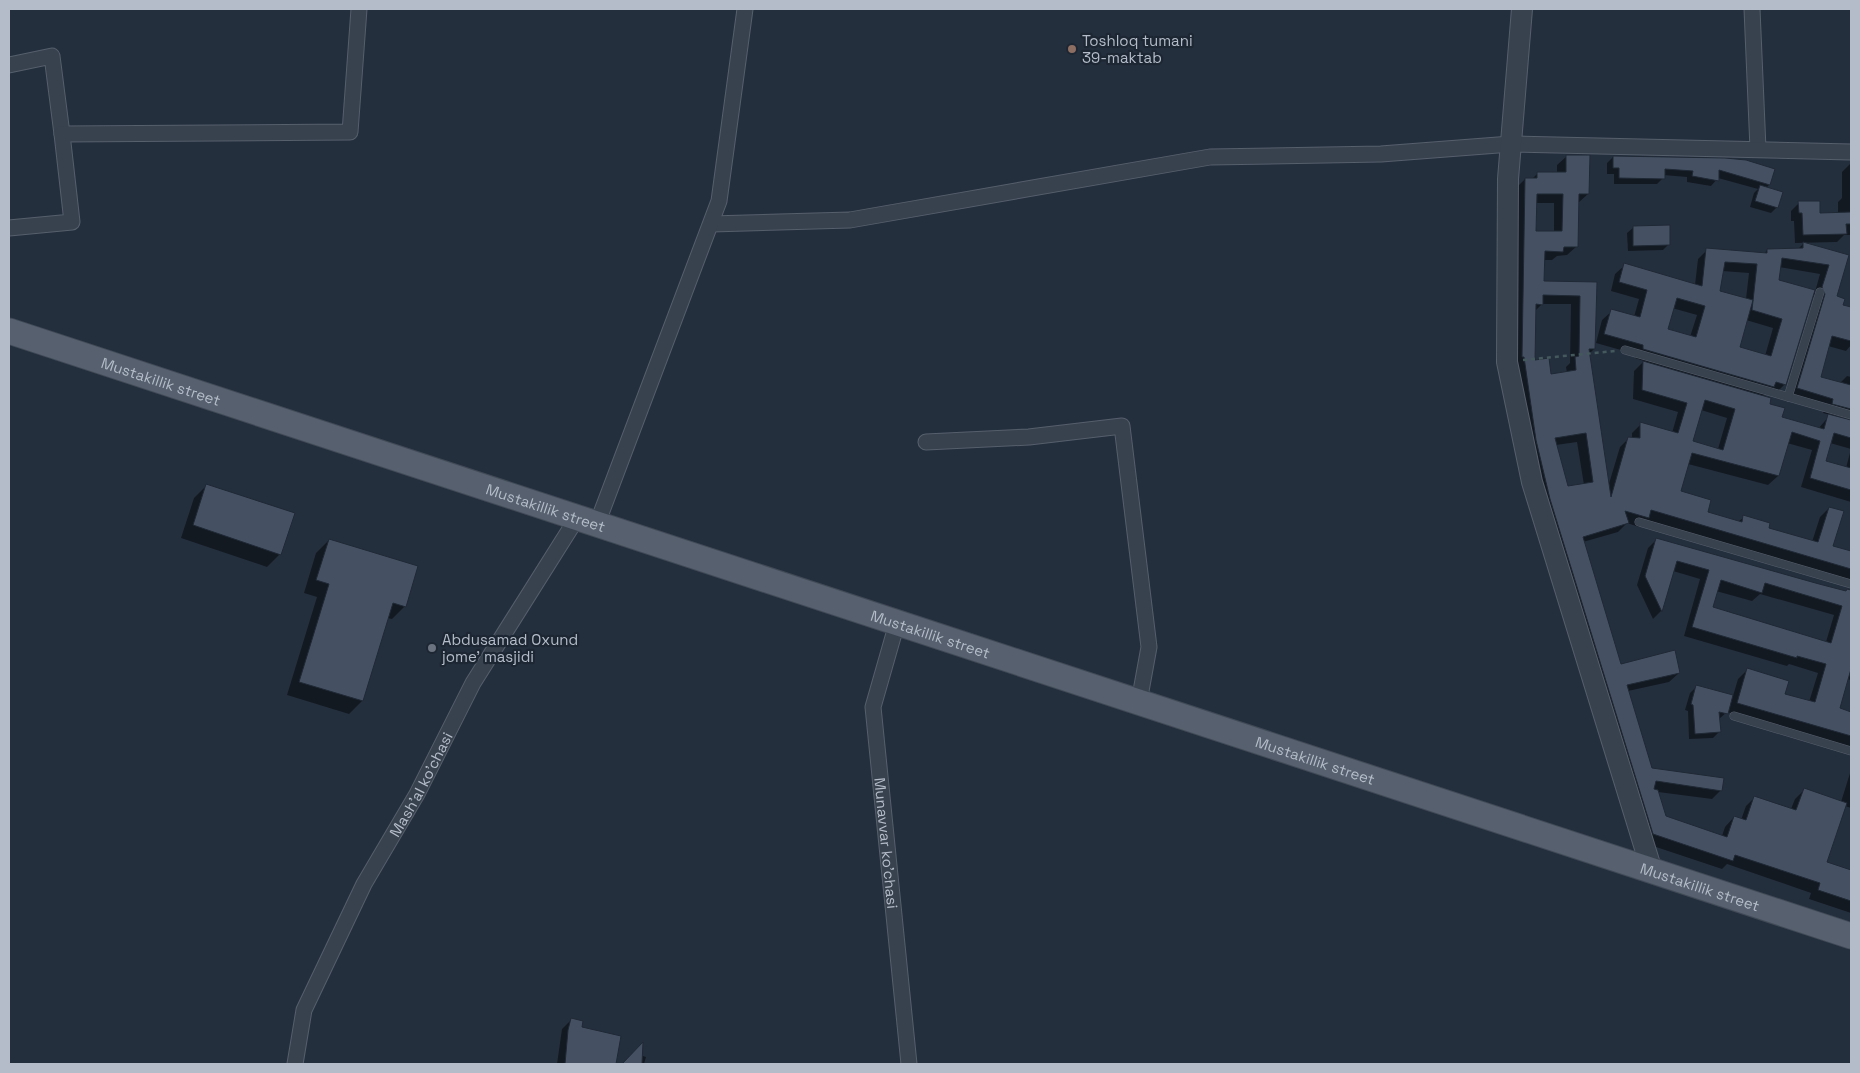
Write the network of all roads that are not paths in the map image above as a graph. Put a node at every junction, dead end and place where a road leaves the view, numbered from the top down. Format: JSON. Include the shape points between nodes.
{"nodes":[{"id":1,"x":359,"y":9,"type":"edge"},
{"id":2,"x":745,"y":9,"type":"edge"},
{"id":3,"x":1522,"y":9,"type":"edge"},
{"id":4,"x":1752,"y":9,"type":"edge"},
{"id":5,"x":9,"y":64,"type":"edge"},
{"id":6,"x":62,"y":134,"type":"junction"},
{"id":7,"x":1511,"y":144,"type":"junction"},
{"id":8,"x":1758,"y":149,"type":"junction"},
{"id":9,"x":1851,"y":152,"type":"edge"},
{"id":10,"x":712,"y":224,"type":"junction"},
{"id":11,"x":9,"y":228,"type":"edge"},
{"id":12,"x":1820,"y":292,"type":"dead end"},
{"id":13,"x":9,"y":331,"type":"edge"},
{"id":14,"x":1625,"y":350,"type":"road end"},
{"id":15,"x":1788,"y":397,"type":"junction"},
{"id":16,"x":1851,"y":415,"type":"edge"},
{"id":17,"x":926,"y":442,"type":"dead end"},
{"id":18,"x":587,"y":521,"type":"junction"},
{"id":19,"x":1640,"y":522,"type":"dead end"},
{"id":20,"x":1851,"y":584,"type":"edge"},
{"id":21,"x":897,"y":623,"type":"junction"},
{"id":22,"x":1139,"y":702,"type":"junction"},
{"id":23,"x":1734,"y":716,"type":"dead end"},
{"id":24,"x":1851,"y":751,"type":"edge"},
{"id":25,"x":1652,"y":871,"type":"junction"},
{"id":26,"x":1851,"y":936,"type":"edge"},
{"id":27,"x":295,"y":1064,"type":"edge"},
{"id":28,"x":909,"y":1064,"type":"edge"}],
"edges":[{"from":1,"to":6,"type":"street","via":[[350,132]]},
{"from":2,"to":10,"type":"street","name":"Mash'al ko'chasi","via":[[719,201]]},
{"from":3,"to":7,"type":"street"},
{"from":4,"to":8,"type":"street"},
{"from":5,"to":6,"type":"street","via":[[52,56]]},
{"from":6,"to":11,"type":"street","via":[[72,222]]},
{"from":7,"to":8,"type":"street"},
{"from":7,"to":10,"type":"street","via":[[1381,154],[1210,157],[850,220]]},
{"from":7,"to":25,"type":"street","via":[[1507,362],[1532,482]]},
{"from":8,"to":9,"type":"street"},
{"from":10,"to":18,"type":"street","name":"Mash'al ko'chasi"},
{"from":12,"to":15,"type":"lane"},
{"from":13,"to":18,"type":"main road","name":"Mustakillik street"},
{"from":14,"to":15,"type":"lane"},
{"from":15,"to":16,"type":"lane"},
{"from":17,"to":22,"type":"street","via":[[1029,437],[1122,426],[1149,647]]},
{"from":18,"to":21,"type":"main road","name":"Mustakillik street"},
{"from":18,"to":27,"type":"street","name":"Mash'al ko'chasi","via":[[473,683],[418,794],[364,884],[304,1010]]},
{"from":19,"to":20,"type":"lane"},
{"from":21,"to":22,"type":"main road","name":"Mustakillik street"},
{"from":21,"to":28,"type":"street","name":"Munavvar ko'chasi","via":[[873,707]]},
{"from":22,"to":25,"type":"main road","name":"Mustakillik street"},
{"from":23,"to":24,"type":"lane"},
{"from":25,"to":26,"type":"main road","name":"Mustakillik street"}]}
